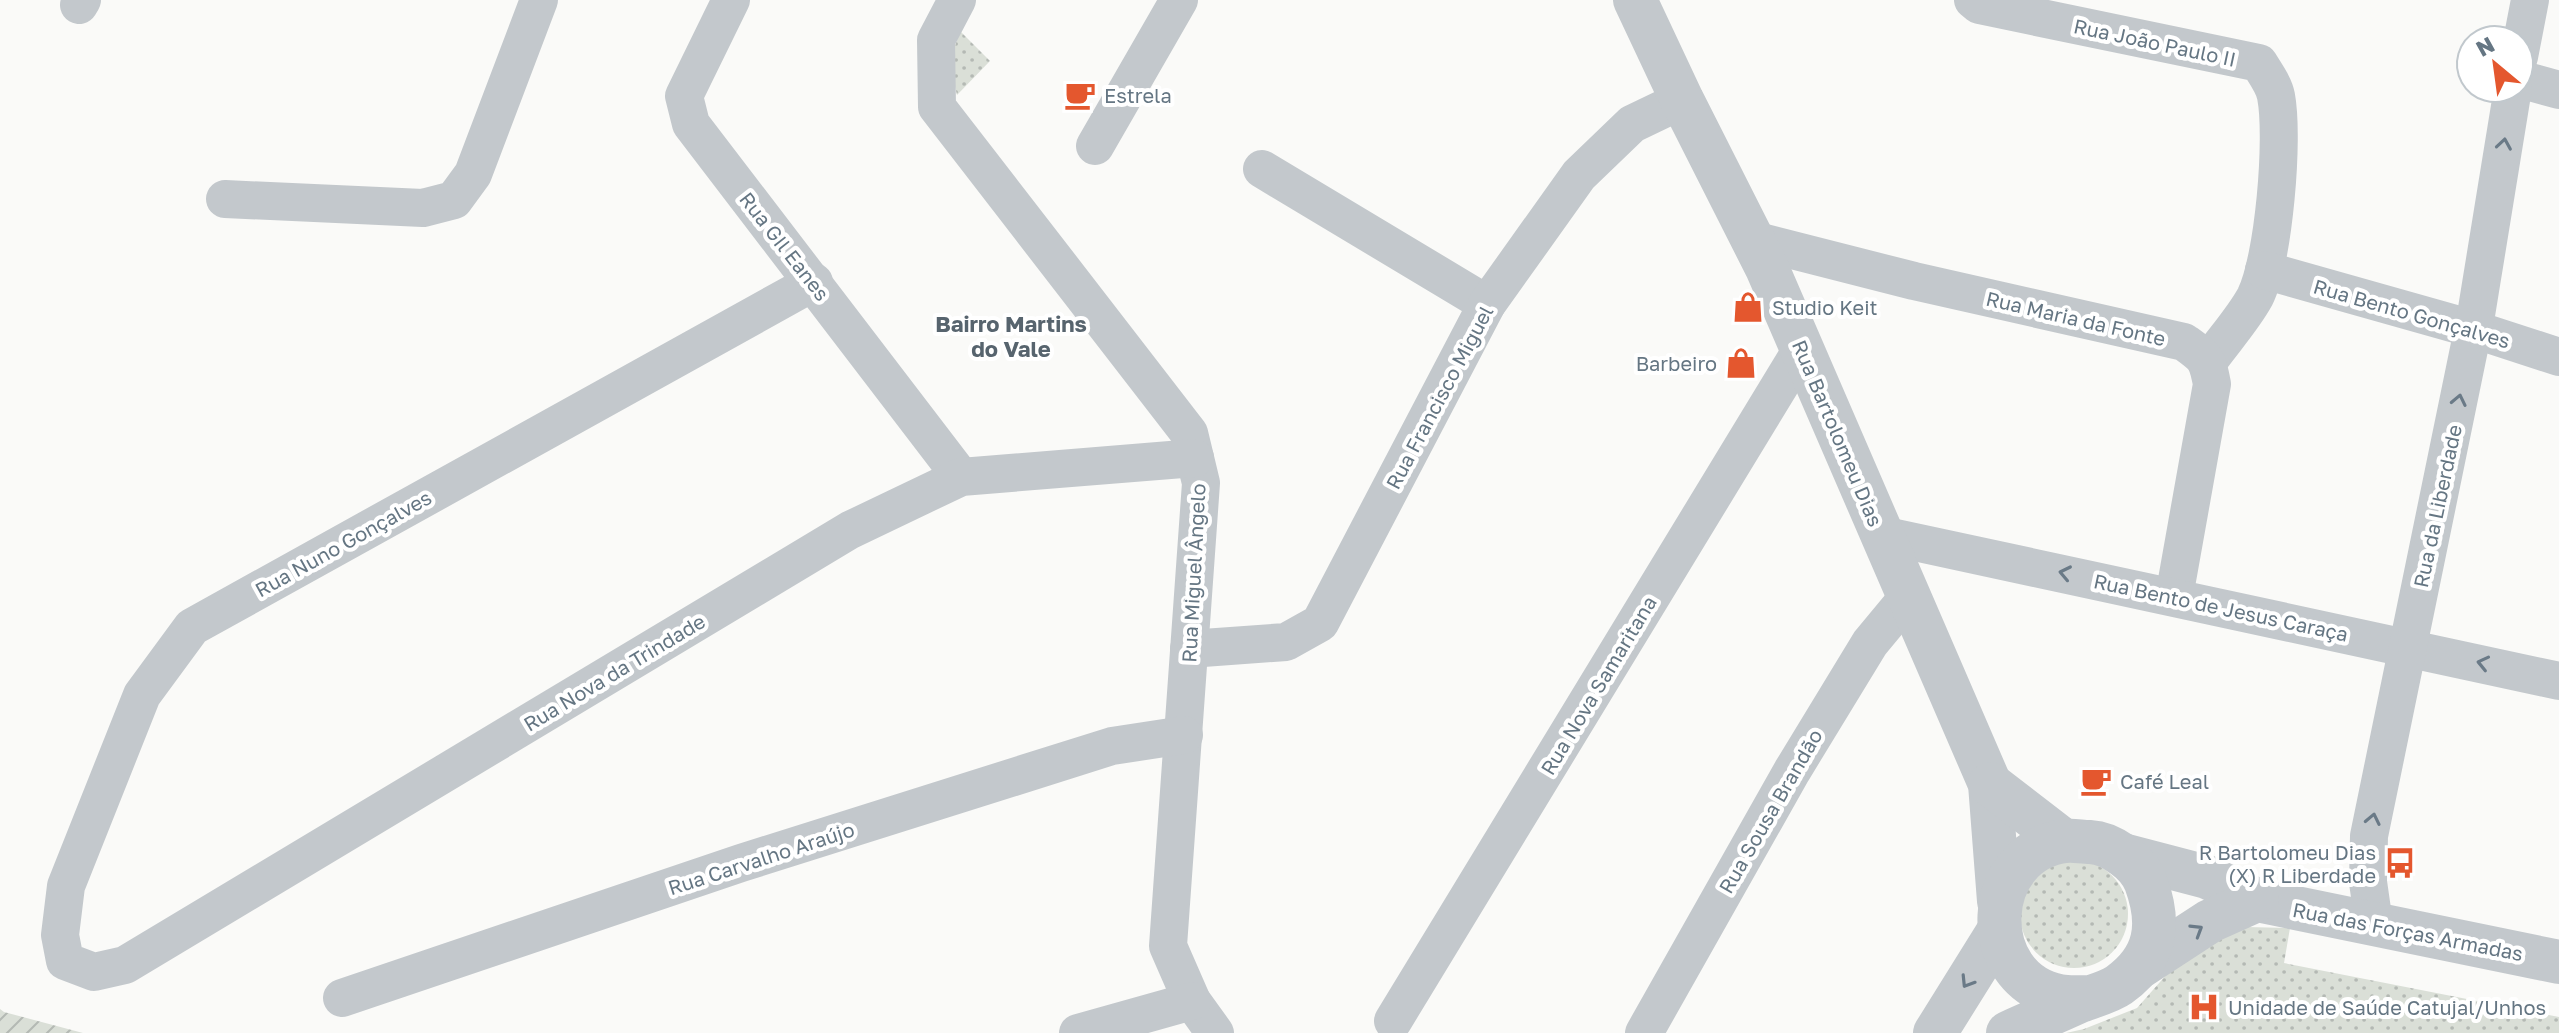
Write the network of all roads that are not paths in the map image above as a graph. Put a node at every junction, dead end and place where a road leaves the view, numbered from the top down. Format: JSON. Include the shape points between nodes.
{"nodes":[{"id":1,"x":539,"y":0,"type":"edge"},
{"id":2,"x":731,"y":0,"type":"edge"},
{"id":3,"x":957,"y":0,"type":"edge"},
{"id":4,"x":1179,"y":0,"type":"edge"},
{"id":5,"x":1635,"y":0,"type":"edge"},
{"id":6,"x":1973,"y":0,"type":"edge"},
{"id":7,"x":2530,"y":0,"type":"edge"},
{"id":8,"x":2525,"y":24,"type":"edge"},
{"id":9,"x":2535,"y":83,"type":"edge"},
{"id":10,"x":2559,"y":90,"type":"edge"},
{"id":11,"x":1682,"y":100,"type":"junction"},
{"id":12,"x":2510,"y":104,"type":"edge"},
{"id":13,"x":1095,"y":146,"type":"dead end"},
{"id":14,"x":1262,"y":169,"type":"dead end"},
{"id":15,"x":225,"y":199,"type":"dead end"},
{"id":16,"x":1753,"y":240,"type":"junction"},
{"id":17,"x":2264,"y":270,"type":"junction"},
{"id":18,"x":814,"y":282,"type":"junction"},
{"id":19,"x":1487,"y":304,"type":"junction"},
{"id":20,"x":2473,"y":329,"type":"junction"},
{"id":21,"x":1802,"y":349,"type":"junction"},
{"id":22,"x":2559,"y":357,"type":"edge"},
{"id":23,"x":2208,"y":362,"type":"junction"},
{"id":24,"x":1195,"y":458,"type":"junction"},
{"id":25,"x":961,"y":477,"type":"junction"},
{"id":26,"x":1882,"y":535,"type":"junction"},
{"id":27,"x":1909,"y":596,"type":"junction"},
{"id":28,"x":2174,"y":597,"type":"junction"},
{"id":29,"x":2409,"y":646,"type":"junction"},
{"id":30,"x":1189,"y":649,"type":"junction"},
{"id":31,"x":2559,"y":681,"type":"edge"},
{"id":32,"x":1184,"y":735,"type":"junction"},
{"id":33,"x":1990,"y":784,"type":"junction"},
{"id":34,"x":2064,"y":841,"type":"junction"},
{"id":35,"x":2123,"y":855,"type":"junction"},
{"id":36,"x":2257,"y":900,"type":"junction"},
{"id":37,"x":1999,"y":916,"type":"junction"},
{"id":38,"x":2374,"y":924,"type":"junction"},
{"id":39,"x":65,"y":961,"type":"joint"},
{"id":40,"x":2559,"y":962,"type":"edge"},
{"id":41,"x":2141,"y":966,"type":"junction"},
{"id":42,"x":2089,"y":997,"type":"junction"},
{"id":43,"x":342,"y":998,"type":"dead end"},
{"id":44,"x":1192,"y":1001,"type":"junction"},
{"id":45,"x":1393,"y":1021,"type":"dead end"},
{"id":46,"x":1078,"y":1033,"type":"edge"},
{"id":47,"x":1215,"y":1033,"type":"edge"},
{"id":48,"x":1644,"y":1033,"type":"edge"},
{"id":49,"x":1935,"y":1033,"type":"edge"},
{"id":50,"x":2008,"y":1033,"type":"edge"}],
"edges":[{"from":1,"to":15,"type":"street","via":[[473,174],[454,200],[423,208]]},
{"from":2,"to":18,"type":"street","name":"Rua GIl Eanes","via":[[684,96],[691,124]]},
{"from":3,"to":24,"type":"street","name":"Rua Miguel Ângelo","via":[[936,40],[937,107],[1189,433]]},
{"from":4,"to":13,"type":"street"},
{"from":5,"to":11,"type":"street","name":"Rua Bartolomeu Dias"},
{"from":6,"to":17,"type":"street","name":"Rua João Paulo II","via":[[2259,63],[2276,94],[2278,153]]},
{"from":7,"to":8,"type":"street"},
{"from":9,"to":10,"type":"street"},
{"from":11,"to":16,"type":"street","name":"Rua Bartolomeu Dias"},
{"from":11,"to":19,"type":"street","name":"Rua Francisco Miguel","via":[[1632,124],[1579,175]]},
{"from":20,"to":12,"type":"street","name":"Rua da Liberdade","one_way":true},
{"from":14,"to":19,"type":"street"},
{"from":16,"to":21,"type":"street","name":"Rua Bartolomeu Dias"},
{"from":16,"to":23,"type":"street","name":"Rua Maria da Fonte","via":[[2184,342]]},
{"from":17,"to":20,"type":"street","name":"Rua Bento Gonçalves"},
{"from":17,"to":23,"type":"street","name":"Rua João Paulo II","via":[[2254,297]]},
{"from":18,"to":25,"type":"street","name":"Rua GIl Eanes"},
{"from":18,"to":39,"type":"street","name":"Rua Nuno Gonçalves","via":[[192,627],[142,695],[66,886],[60,935]]},
{"from":19,"to":30,"type":"street","name":"Rua Francisco Miguel","via":[[1320,623],[1286,642]]},
{"from":20,"to":22,"type":"street","name":"Rua Bento Gonçalves"},
{"from":29,"to":20,"type":"street","name":"Rua da Liberdade","one_way":true},
{"from":21,"to":26,"type":"street","name":"Rua Bartolomeu Dias"},
{"from":21,"to":45,"type":"street","name":"Rua Nova Samaritana"},
{"from":23,"to":28,"type":"street","via":[[2212,384]]},
{"from":24,"to":25,"type":"street","name":"Rua Nova da Trindade"},
{"from":24,"to":30,"type":"street","name":"Rua Miguel Ângelo","via":[[1201,483]]},
{"from":25,"to":39,"type":"street","name":"Rua Nova da Trindade","via":[[850,530],[125,965],[94,972]]},
{"from":26,"to":27,"type":"street","name":"Rua Bartolomeu Dias"},
{"from":28,"to":26,"type":"street","name":"Rua Bento de Jesus Caraça","one_way":true},
{"from":27,"to":33,"type":"street","name":"Rua Bartolomeu Dias"},
{"from":27,"to":48,"type":"street","name":"Rua Sousa Brandão","via":[[1870,643],[1792,771]]},
{"from":28,"to":29,"type":"street","name":"Rua Bento de Jesus Caraça"},
{"from":31,"to":29,"type":"street","name":"Rua Bento de Jesus Caraça","one_way":true},
{"from":38,"to":29,"type":"street","name":"Rua da Liberdade","one_way":true,"via":[[2369,836]]},
{"from":30,"to":32,"type":"street","name":"Rua Miguel Ângelo"},
{"from":32,"to":43,"type":"street","name":"Rua Carvalho Araújo","via":[[1112,746],[741,863]]},
{"from":32,"to":44,"type":"street","name":"Rua Miguel Ângelo","via":[[1168,946]]},
{"from":33,"to":34,"type":"street","name":"Rua Bartolomeu Dias"},
{"from":33,"to":37,"type":"street","name":"Rua Bartolomeu Dias"},
{"from":34,"to":35,"type":"street","via":[[2095,842]]},
{"from":34,"to":37,"type":"street","via":[[2035,852],[2012,872]]},
{"from":35,"to":36,"type":"street","name":"Rua das Forças Armadas","via":[[2207,877]]},
{"from":35,"to":41,"type":"street","via":[[2144,877],[2155,907],[2154,938]]},
{"from":36,"to":38,"type":"street","name":"Rua das Forças Armadas"},
{"from":41,"to":36,"type":"street","one_way":true,"via":[[2210,921]]},
{"from":37,"to":42,"type":"street","via":[[2009,961],[2029,983],[2058,996]]},
{"from":37,"to":49,"type":"street","one_way":true},
{"from":38,"to":40,"type":"street","name":"Rua das Forças Armadas"},
{"from":41,"to":42,"type":"street","via":[[2118,986]]},
{"from":42,"to":50,"type":"street"},
{"from":44,"to":46,"type":"street"},
{"from":44,"to":47,"type":"street","name":"Rua Miguel Ângelo"}]}
